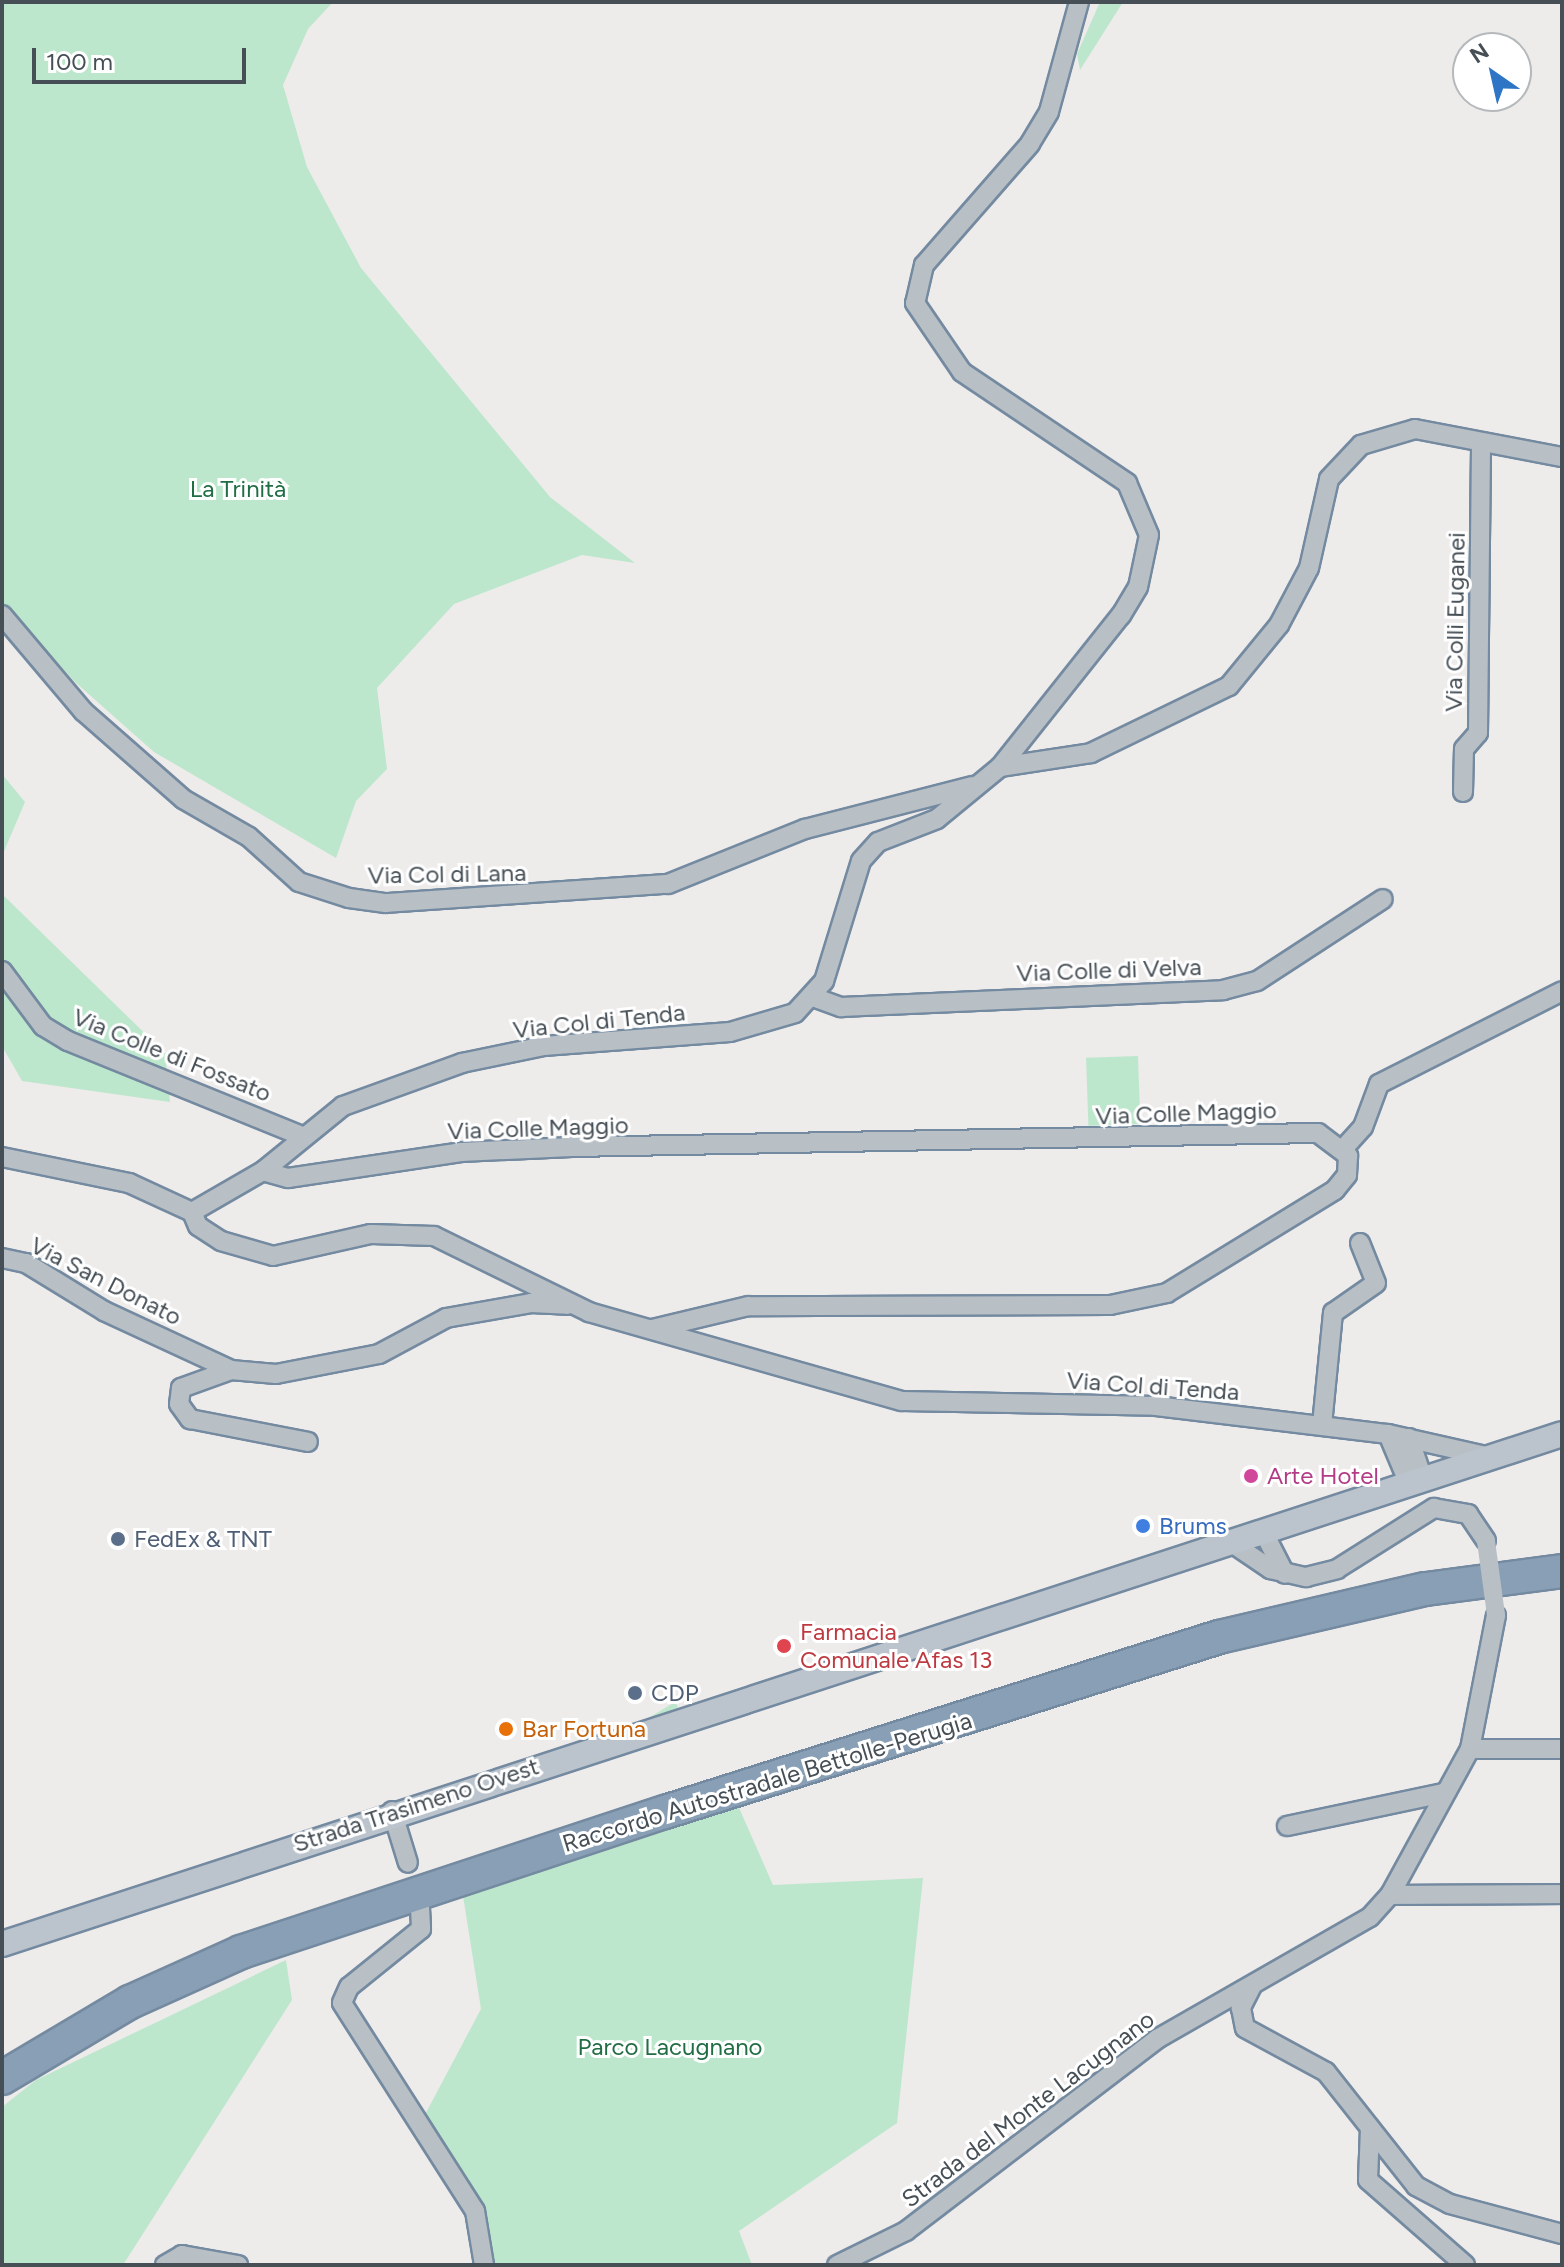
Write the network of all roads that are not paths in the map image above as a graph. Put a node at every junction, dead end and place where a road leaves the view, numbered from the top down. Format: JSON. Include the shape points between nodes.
{"nodes":[{"id":1,"x":1079,"y":2,"type":"edge"},
{"id":2,"x":1481,"y":447,"type":"junction"},
{"id":3,"x":1562,"y":457,"type":"edge"},
{"id":4,"x":2,"y":615,"type":"edge"},
{"id":5,"x":1000,"y":767,"type":"junction"},
{"id":6,"x":983,"y":783,"type":"junction"},
{"id":7,"x":1463,"y":792,"type":"dead end"},
{"id":8,"x":1383,"y":899,"type":"dead end"},
{"id":9,"x":2,"y":971,"type":"edge"},
{"id":10,"x":1562,"y":991,"type":"edge"},
{"id":11,"x":813,"y":997,"type":"junction"},
{"id":12,"x":302,"y":1136,"type":"junction"},
{"id":13,"x":1344,"y":1148,"type":"junction"},
{"id":14,"x":2,"y":1157,"type":"edge"},
{"id":15,"x":263,"y":1171,"type":"junction"},
{"id":16,"x":192,"y":1212,"type":"junction"},
{"id":17,"x":1360,"y":1243,"type":"dead end"},
{"id":18,"x":2,"y":1258,"type":"edge"},
{"id":19,"x":573,"y":1305,"type":"junction"},
{"id":20,"x":652,"y":1329,"type":"junction"},
{"id":21,"x":231,"y":1370,"type":"junction"},
{"id":22,"x":1322,"y":1425,"type":"junction"},
{"id":23,"x":1388,"y":1434,"type":"junction"},
{"id":24,"x":1562,"y":1434,"type":"edge"},
{"id":25,"x":1409,"y":1438,"type":"junction"},
{"id":26,"x":308,"y":1442,"type":"dead end"},
{"id":27,"x":1490,"y":1457,"type":"junction"},
{"id":28,"x":1416,"y":1481,"type":"junction"},
{"id":29,"x":1263,"y":1531,"type":"junction"},
{"id":30,"x":1229,"y":1541,"type":"junction"},
{"id":31,"x":1562,"y":1554,"type":"edge"},
{"id":32,"x":1562,"y":1571,"type":"edge"},
{"id":33,"x":1285,"y":1574,"type":"junction"},
{"id":34,"x":1470,"y":1749,"type":"junction"},
{"id":35,"x":1562,"y":1749,"type":"edge"},
{"id":36,"x":1444,"y":1793,"type":"junction"},
{"id":37,"x":392,"y":1811,"type":"junction"},
{"id":38,"x":1287,"y":1826,"type":"dead end"},
{"id":39,"x":408,"y":1863,"type":"dead end"},
{"id":40,"x":1562,"y":1894,"type":"edge"},
{"id":41,"x":1390,"y":1895,"type":"junction"},
{"id":42,"x":420,"y":1908,"type":"dead end"},
{"id":43,"x":2,"y":1944,"type":"edge"},
{"id":44,"x":1252,"y":1986,"type":"junction"},
{"id":45,"x":2,"y":2058,"type":"edge"},
{"id":46,"x":2,"y":2078,"type":"edge"},
{"id":47,"x":1370,"y":2128,"type":"junction"},
{"id":48,"x":1562,"y":2234,"type":"edge"},
{"id":49,"x":165,"y":2265,"type":"edge"},
{"id":50,"x":238,"y":2265,"type":"edge"},
{"id":51,"x":484,"y":2265,"type":"edge"},
{"id":52,"x":837,"y":2265,"type":"edge"},
{"id":53,"x":1465,"y":2265,"type":"edge"}],
"edges":[{"from":1,"to":5,"type":"street","name":"Via Col di Tenda","via":[[1049,112],[1030,144],[924,265],[916,287],[923,318],[962,372],[1113,470],[1143,510],[1149,535],[1138,587],[1121,615]]},
{"from":2,"to":3,"type":"street"},
{"from":2,"to":5,"type":"street","via":[[1415,429],[1361,445],[1329,479],[1309,568],[1279,625],[1229,686],[1091,753]]},
{"from":2,"to":7,"type":"street","name":"Via Colli Euganei","via":[[1478,733],[1464,749]]},
{"from":4,"to":6,"type":"street","name":"Via Col di Lana","via":[[83,711],[183,799],[249,837],[299,882],[349,898],[418,902],[668,884],[805,829]]},
{"from":5,"to":6,"type":"street","name":"Via Col di Tenda"},
{"from":6,"to":11,"type":"street","name":"Via Col di Tenda","via":[[937,819],[878,842],[861,861],[831,966]]},
{"from":8,"to":11,"type":"street","name":"Via Colle di Velva","via":[[1257,981],[1223,990],[841,1007]]},
{"from":9,"to":12,"type":"street","name":"Via Colle di Fossato","via":[[43,1026],[68,1041]]},
{"from":10,"to":13,"type":"street","via":[[1379,1084],[1363,1127]]},
{"from":11,"to":12,"type":"street","name":"Via Col di Tenda","via":[[768,1026],[544,1046],[462,1063],[343,1106]]},
{"from":12,"to":15,"type":"street","name":"Via Col di Tenda"},
{"from":13,"to":15,"type":"street","name":"Via Colle Maggio","via":[[1318,1133],[572,1147],[461,1152],[288,1178]]},
{"from":13,"to":20,"type":"street","via":[[1349,1165],[1335,1190],[1167,1293],[1110,1305],[748,1306]]},
{"from":14,"to":16,"type":"street","via":[[129,1183]]},
{"from":15,"to":16,"type":"street","name":"Via Col di Tenda"},
{"from":16,"to":19,"type":"street","name":"Via Col di Tenda","via":[[198,1226],[221,1241],[273,1256],[371,1234],[434,1236]]},
{"from":17,"to":22,"type":"street","via":[[1376,1283],[1333,1313]]},
{"from":18,"to":21,"type":"street","name":"Via San Donato","via":[[26,1263],[104,1311]]},
{"from":19,"to":20,"type":"street","name":"Via Col di Tenda"},
{"from":19,"to":21,"type":"street","name":"Via San Donato","via":[[531,1303],[446,1318],[379,1354],[322,1368]]},
{"from":20,"to":22,"type":"street","name":"Via Col di Tenda","via":[[902,1401],[1123,1404]]},
{"from":21,"to":26,"type":"street","name":"Via San Donato","via":[[181,1388],[179,1404],[190,1419]]},
{"from":22,"to":23,"type":"street","name":"Via Col di Tenda"},
{"from":23,"to":25,"type":"street","name":"Via Col di Tenda"},
{"from":23,"to":28,"type":"street"},
{"from":24,"to":27,"type":"main road","name":"Strada Trasimeno Ovest"},
{"from":25,"to":27,"type":"street","name":"Via Col di Tenda"},
{"from":25,"to":28,"type":"street"},
{"from":27,"to":28,"type":"main road","name":"Strada Trasimeno Ovest"},
{"from":28,"to":29,"type":"main road","name":"Strada Trasimeno Ovest"},
{"from":29,"to":30,"type":"main road","name":"Strada Trasimeno Ovest"},
{"from":29,"to":33,"type":"street"},
{"from":30,"to":33,"type":"street"},
{"from":30,"to":37,"type":"main road","name":"Strada Trasimeno Ovest"},
{"from":31,"to":45,"type":"highway","via":[[1421,1574],[1214,1622],[290,1916],[129,1983]]},
{"from":32,"to":46,"type":"highway","name":"Raccordo Autostradale Bettolle-Perugia","via":[[1426,1589],[1219,1637],[635,1822],[241,1952],[130,2002]]},
{"from":33,"to":34,"type":"street","name":"Strada del Monte Lacugnano","bridge":true,"via":[[1320,1576],[1337,1569],[1434,1508],[1468,1514],[1486,1541],[1496,1615]]},
{"from":34,"to":35,"type":"street"},
{"from":34,"to":36,"type":"street","name":"Strada del Monte Lacugnano"},
{"from":36,"to":38,"type":"street"},
{"from":36,"to":41,"type":"street","name":"Strada del Monte Lacugnano"},
{"from":37,"to":39,"type":"street"},
{"from":37,"to":43,"type":"main road","name":"Strada Trasimeno Ovest"},
{"from":40,"to":41,"type":"street"},
{"from":41,"to":44,"type":"street","name":"Strada del Monte Lacugnano","via":[[1347,1934]]},
{"from":42,"to":51,"type":"street","via":[[421,1929],[349,1987],[342,2003],[475,2211]]},
{"from":44,"to":47,"type":"street","via":[[1241,2008],[1245,2028],[1326,2072]]},
{"from":44,"to":52,"type":"street","name":"Strada del Monte Lacugnano","via":[[1157,2039],[906,2231]]},
{"from":47,"to":48,"type":"street","via":[[1416,2186],[1450,2204]]},
{"from":47,"to":53,"type":"street","via":[[1368,2180]]},
{"from":49,"to":50,"type":"street","via":[[182,2255]]}]}
